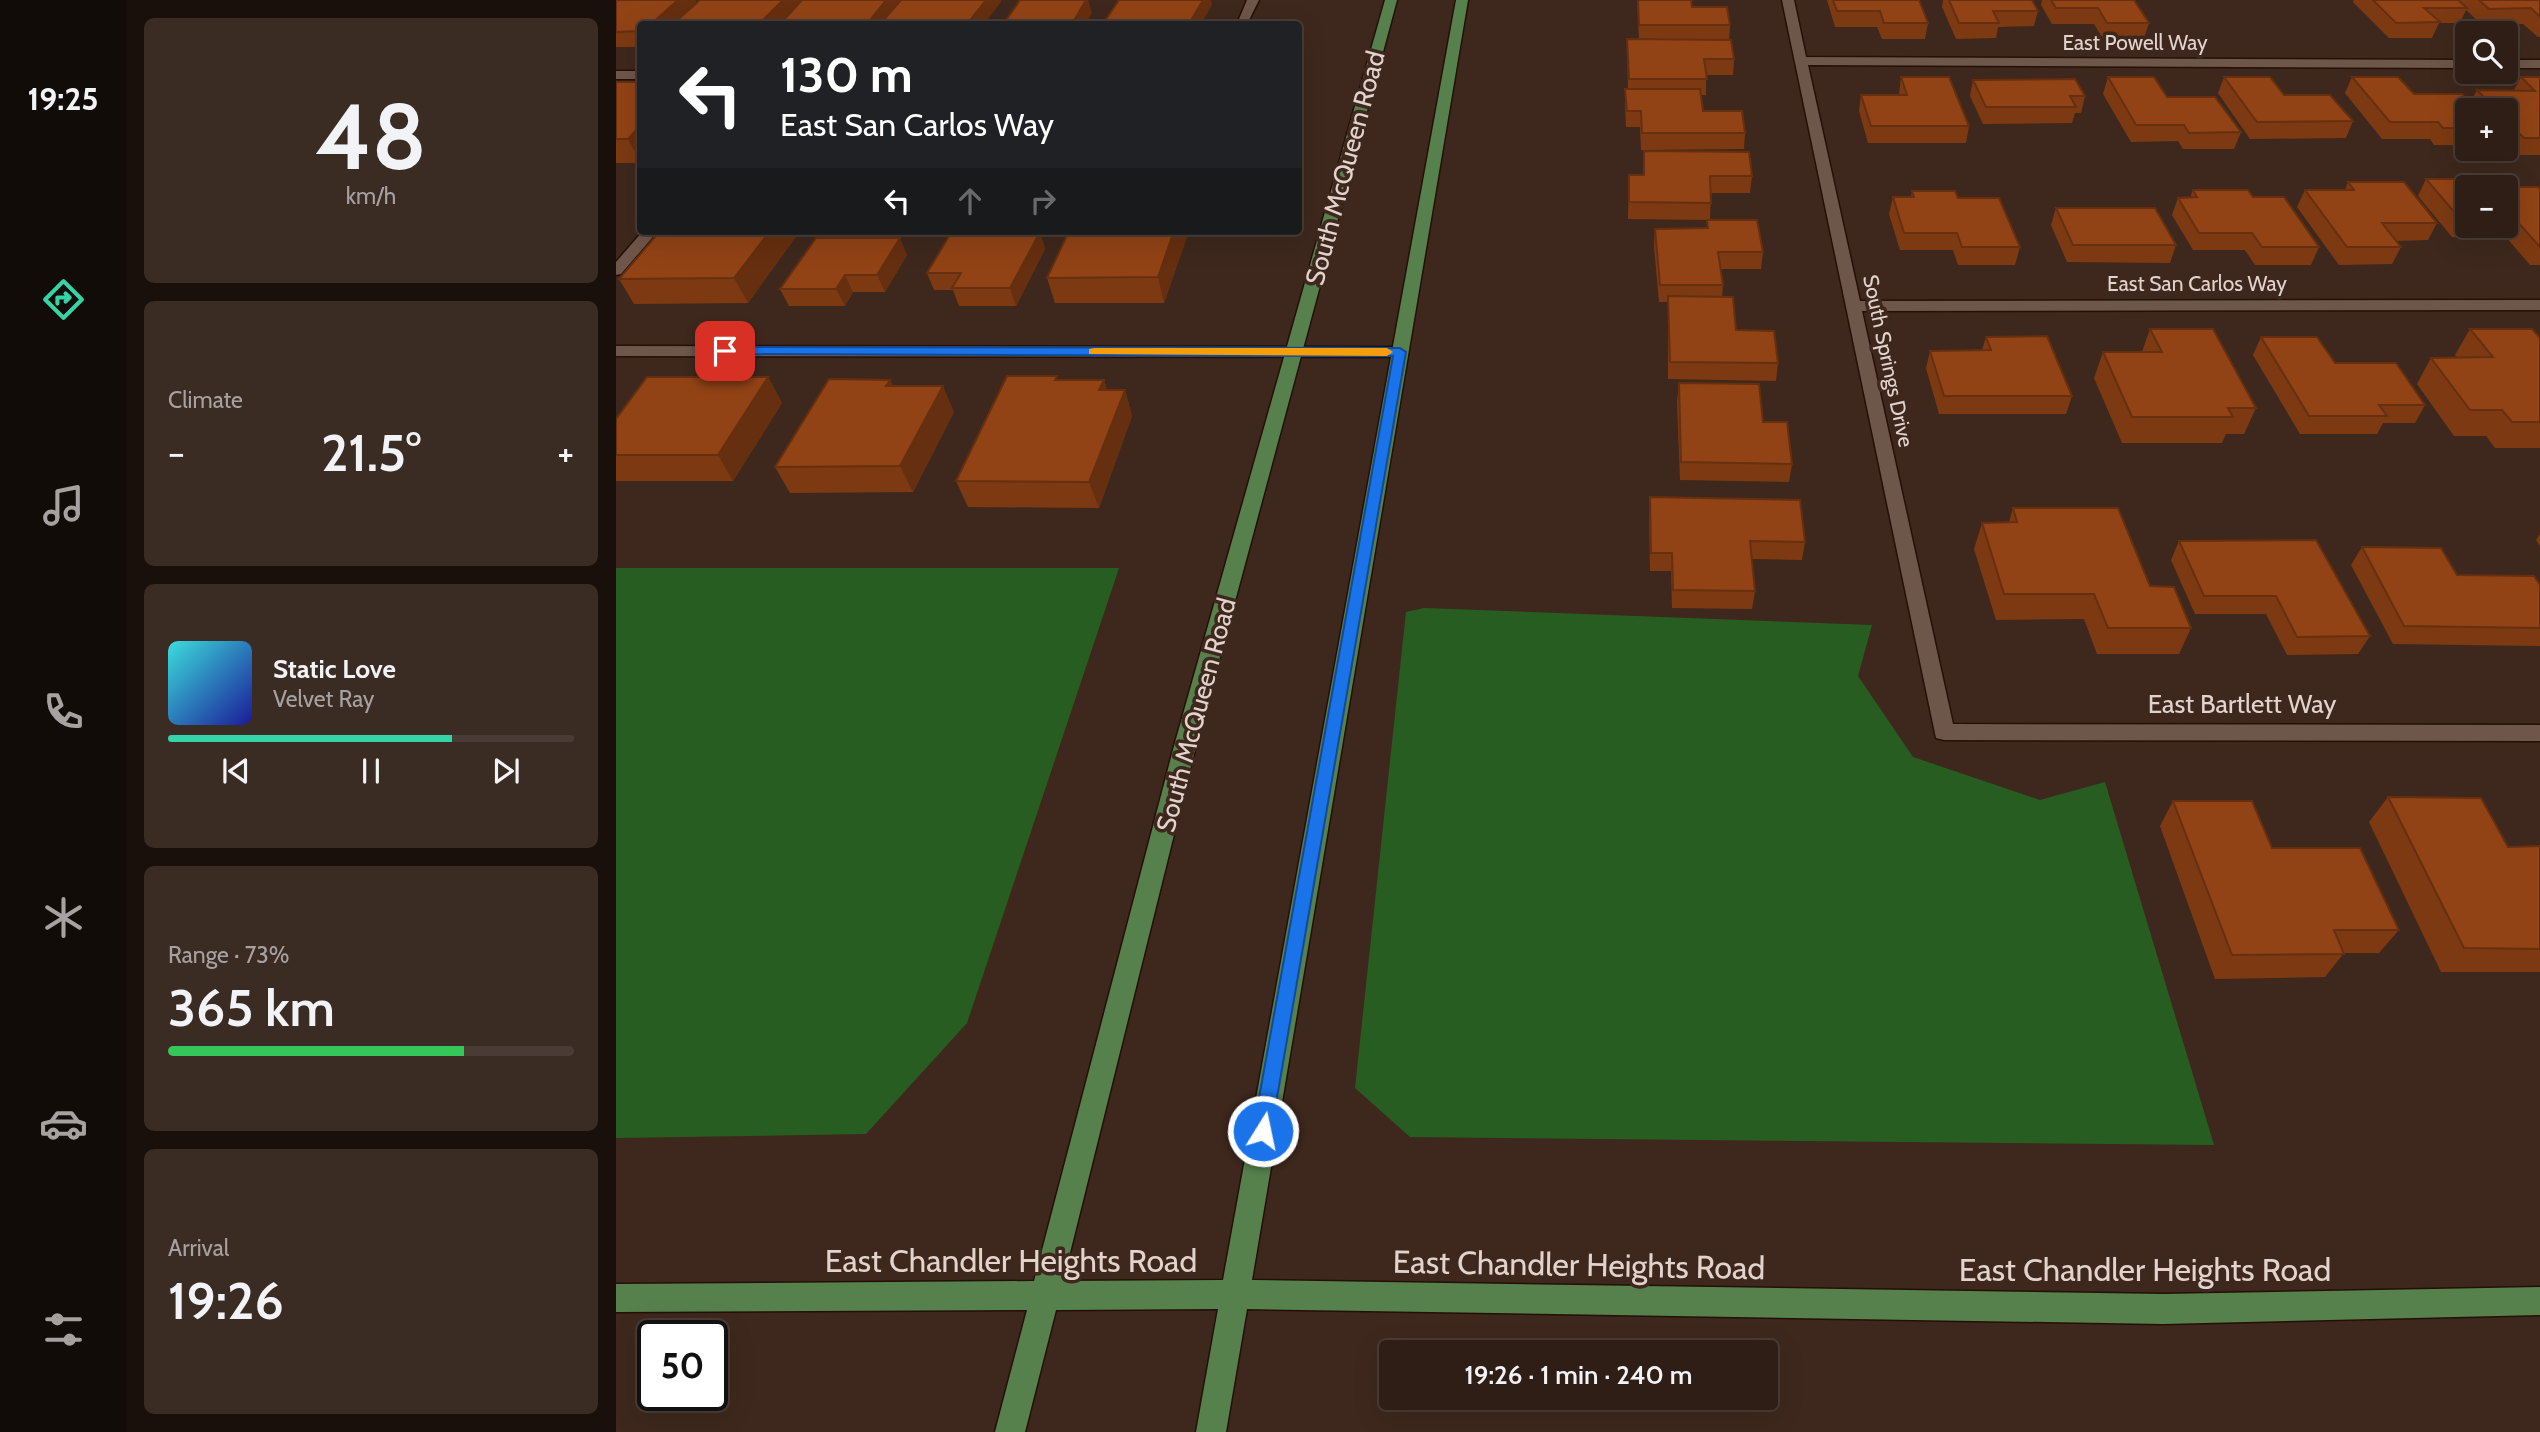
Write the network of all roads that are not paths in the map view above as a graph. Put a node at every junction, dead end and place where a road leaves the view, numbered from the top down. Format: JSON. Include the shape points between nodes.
{"nodes":[{"id":1,"x":1253,"y":0,"type":"edge"},
{"id":2,"x":1391,"y":0,"type":"edge"},
{"id":3,"x":1462,"y":0,"type":"edge"},
{"id":4,"x":1788,"y":0,"type":"edge"},
{"id":5,"x":1243,"y":21,"type":"edge"},
{"id":6,"x":1802,"y":61,"type":"junction"},
{"id":7,"x":2455,"y":64,"type":"edge"},
{"id":8,"x":2518,"y":64,"type":"edge"},
{"id":9,"x":2540,"y":64,"type":"edge"},
{"id":10,"x":616,"y":75,"type":"edge"},
{"id":11,"x":637,"y":75,"type":"edge"},
{"id":12,"x":648,"y":235,"type":"edge"},
{"id":13,"x":616,"y":271,"type":"edge"},
{"id":14,"x":2540,"y":305,"type":"edge"},
{"id":15,"x":1855,"y":306,"type":"junction"},
{"id":16,"x":616,"y":351,"type":"edge"},
{"id":17,"x":1295,"y":352,"type":"junction"},
{"id":18,"x":1400,"y":352,"type":"junction"},
{"id":19,"x":1944,"y":732,"type":"joint"},
{"id":20,"x":2540,"y":733,"type":"edge"},
{"id":21,"x":1046,"y":1294,"type":"junction"},
{"id":22,"x":1234,"y":1294,"type":"junction"},
{"id":23,"x":616,"y":1298,"type":"edge"},
{"id":24,"x":2540,"y":1301,"type":"edge"},
{"id":25,"x":1010,"y":1432,"type":"edge"},
{"id":26,"x":1211,"y":1432,"type":"edge"}],
"edges":[{"from":1,"to":5,"type":"street"},
{"from":2,"to":17,"type":"main road","name":"South McQueen Road"},
{"from":3,"to":18,"type":"main road"},
{"from":4,"to":6,"type":"street","name":"South Springs Drive"},
{"from":6,"to":7,"type":"street","name":"East Powell Way"},
{"from":6,"to":15,"type":"street","name":"South Springs Drive"},
{"from":8,"to":9,"type":"street"},
{"from":10,"to":11,"type":"street"},
{"from":12,"to":13,"type":"street"},
{"from":14,"to":15,"type":"street","name":"East San Carlos Way"},
{"from":15,"to":19,"type":"street","name":"South Springs Drive"},
{"from":16,"to":17,"type":"street"},
{"from":17,"to":18,"type":"street"},
{"from":17,"to":21,"type":"main road","name":"South McQueen Road","via":[[1185,746]]},
{"from":18,"to":22,"type":"main road"},
{"from":19,"to":20,"type":"street","name":"East Bartlett Way"},
{"from":21,"to":22,"type":"main road","name":"East Chandler Heights Road"},
{"from":21,"to":23,"type":"main road","name":"East Chandler Heights Road"},
{"from":21,"to":25,"type":"main road","name":"South McQueen Road"},
{"from":22,"to":24,"type":"main road","name":"East Chandler Heights Road","via":[[2163,1309]]},
{"from":22,"to":26,"type":"main road"}]}
